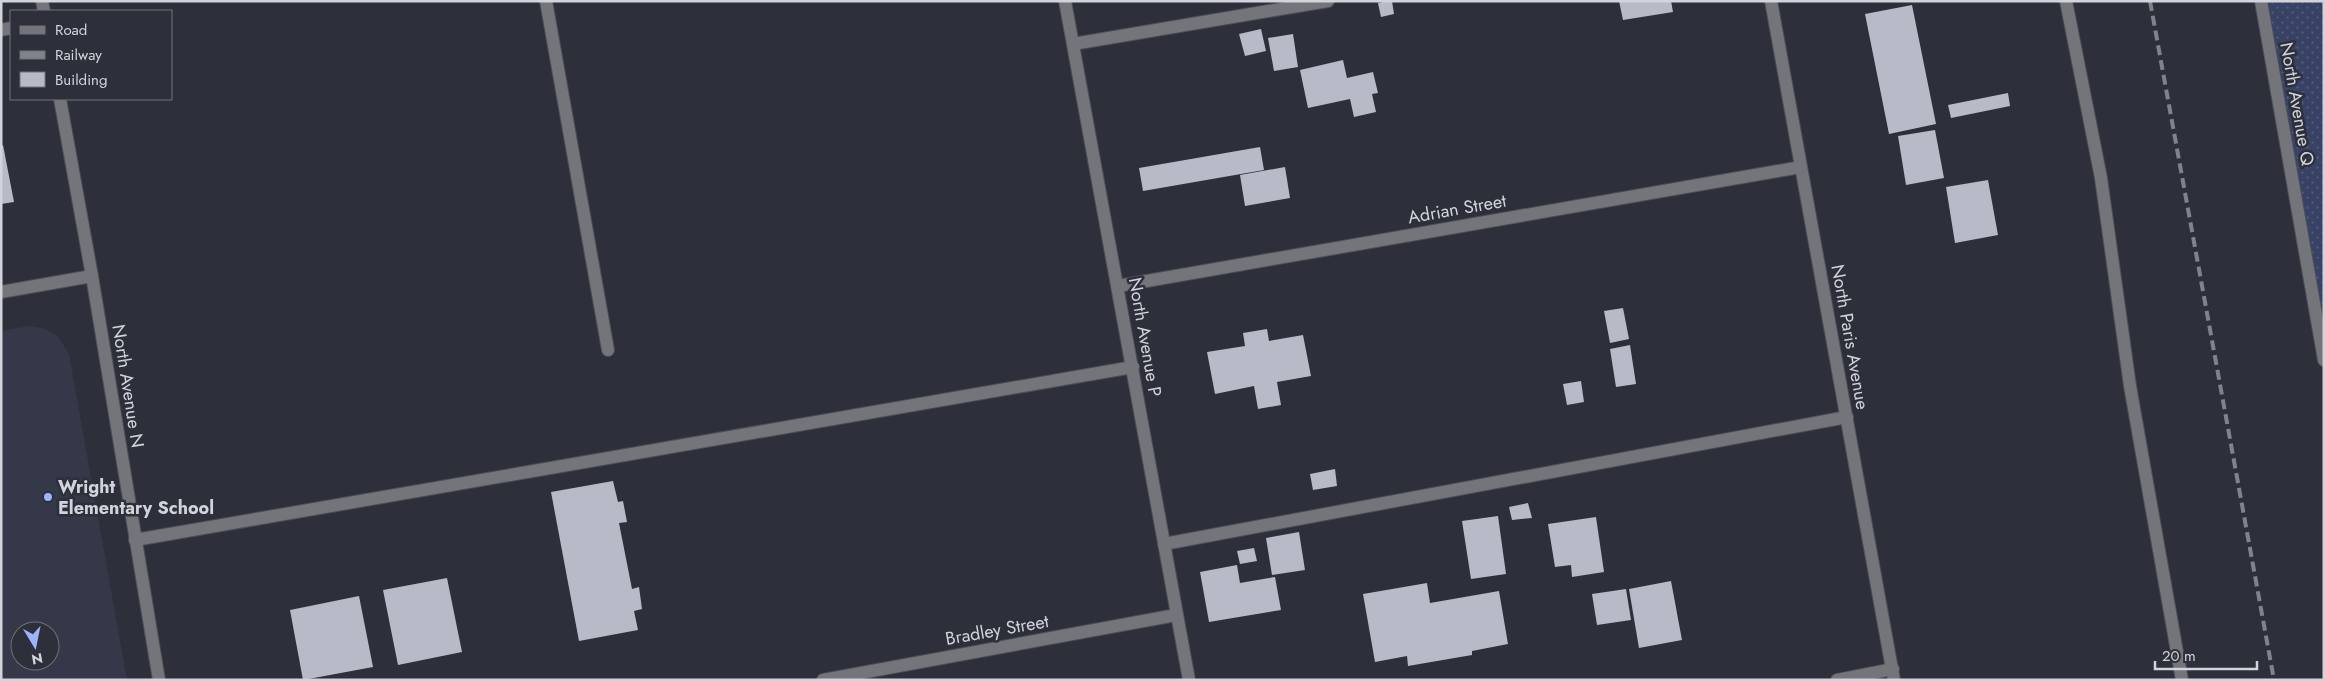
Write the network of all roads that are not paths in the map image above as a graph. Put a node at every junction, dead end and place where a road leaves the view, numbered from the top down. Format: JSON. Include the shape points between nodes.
{"nodes":[{"id":1,"x":546,"y":1,"type":"edge"},
{"id":2,"x":1065,"y":1,"type":"edge"},
{"id":3,"x":1328,"y":1,"type":"edge"},
{"id":4,"x":1771,"y":1,"type":"edge"},
{"id":5,"x":2066,"y":1,"type":"edge"},
{"id":6,"x":2261,"y":1,"type":"edge"},
{"id":7,"x":1073,"y":44,"type":"junction"},
{"id":8,"x":60,"y":100,"type":"edge"},
{"id":9,"x":1801,"y":167,"type":"junction"},
{"id":10,"x":92,"y":276,"type":"junction"},
{"id":11,"x":1118,"y":286,"type":"junction"},
{"id":12,"x":1,"y":292,"type":"edge"},
{"id":13,"x":608,"y":350,"type":"dead end"},
{"id":14,"x":2324,"y":360,"type":"edge"},
{"id":15,"x":1132,"y":367,"type":"junction"},
{"id":16,"x":1847,"y":417,"type":"junction"},
{"id":17,"x":136,"y":540,"type":"junction"},
{"id":18,"x":1164,"y":544,"type":"junction"},
{"id":19,"x":1176,"y":615,"type":"junction"},
{"id":20,"x":1894,"y":675,"type":"edge"},
{"id":21,"x":159,"y":680,"type":"edge"},
{"id":22,"x":823,"y":680,"type":"edge"},
{"id":23,"x":1189,"y":680,"type":"edge"},
{"id":24,"x":1837,"y":680,"type":"edge"},
{"id":25,"x":2182,"y":680,"type":"edge"}],
"edges":[{"from":1,"to":13,"type":"street"},
{"from":2,"to":7,"type":"street","name":"North Avenue P"},
{"from":3,"to":7,"type":"street"},
{"from":4,"to":9,"type":"street","name":"North Paris Avenue"},
{"from":5,"to":25,"type":"street","via":[[2101,178],[2130,386]]},
{"from":6,"to":14,"type":"street","name":"North Avenue Q"},
{"from":7,"to":11,"type":"street","name":"North Avenue P"},
{"from":8,"to":10,"type":"street","name":"North Avenue N"},
{"from":9,"to":11,"type":"street","name":"Adrian Street"},
{"from":9,"to":16,"type":"street","name":"North Paris Avenue"},
{"from":10,"to":12,"type":"street"},
{"from":10,"to":17,"type":"street","name":"North Avenue N"},
{"from":11,"to":15,"type":"street","name":"North Avenue P"},
{"from":15,"to":17,"type":"street"},
{"from":15,"to":18,"type":"street","name":"North Avenue P"},
{"from":16,"to":18,"type":"street"},
{"from":16,"to":20,"type":"street","name":"North Paris Avenue"},
{"from":17,"to":21,"type":"street","name":"North Avenue N"},
{"from":18,"to":19,"type":"street","name":"North Avenue P"},
{"from":19,"to":22,"type":"street","name":"Bradley Street"},
{"from":19,"to":23,"type":"street","name":"North Avenue P"},
{"from":20,"to":24,"type":"street"}]}
